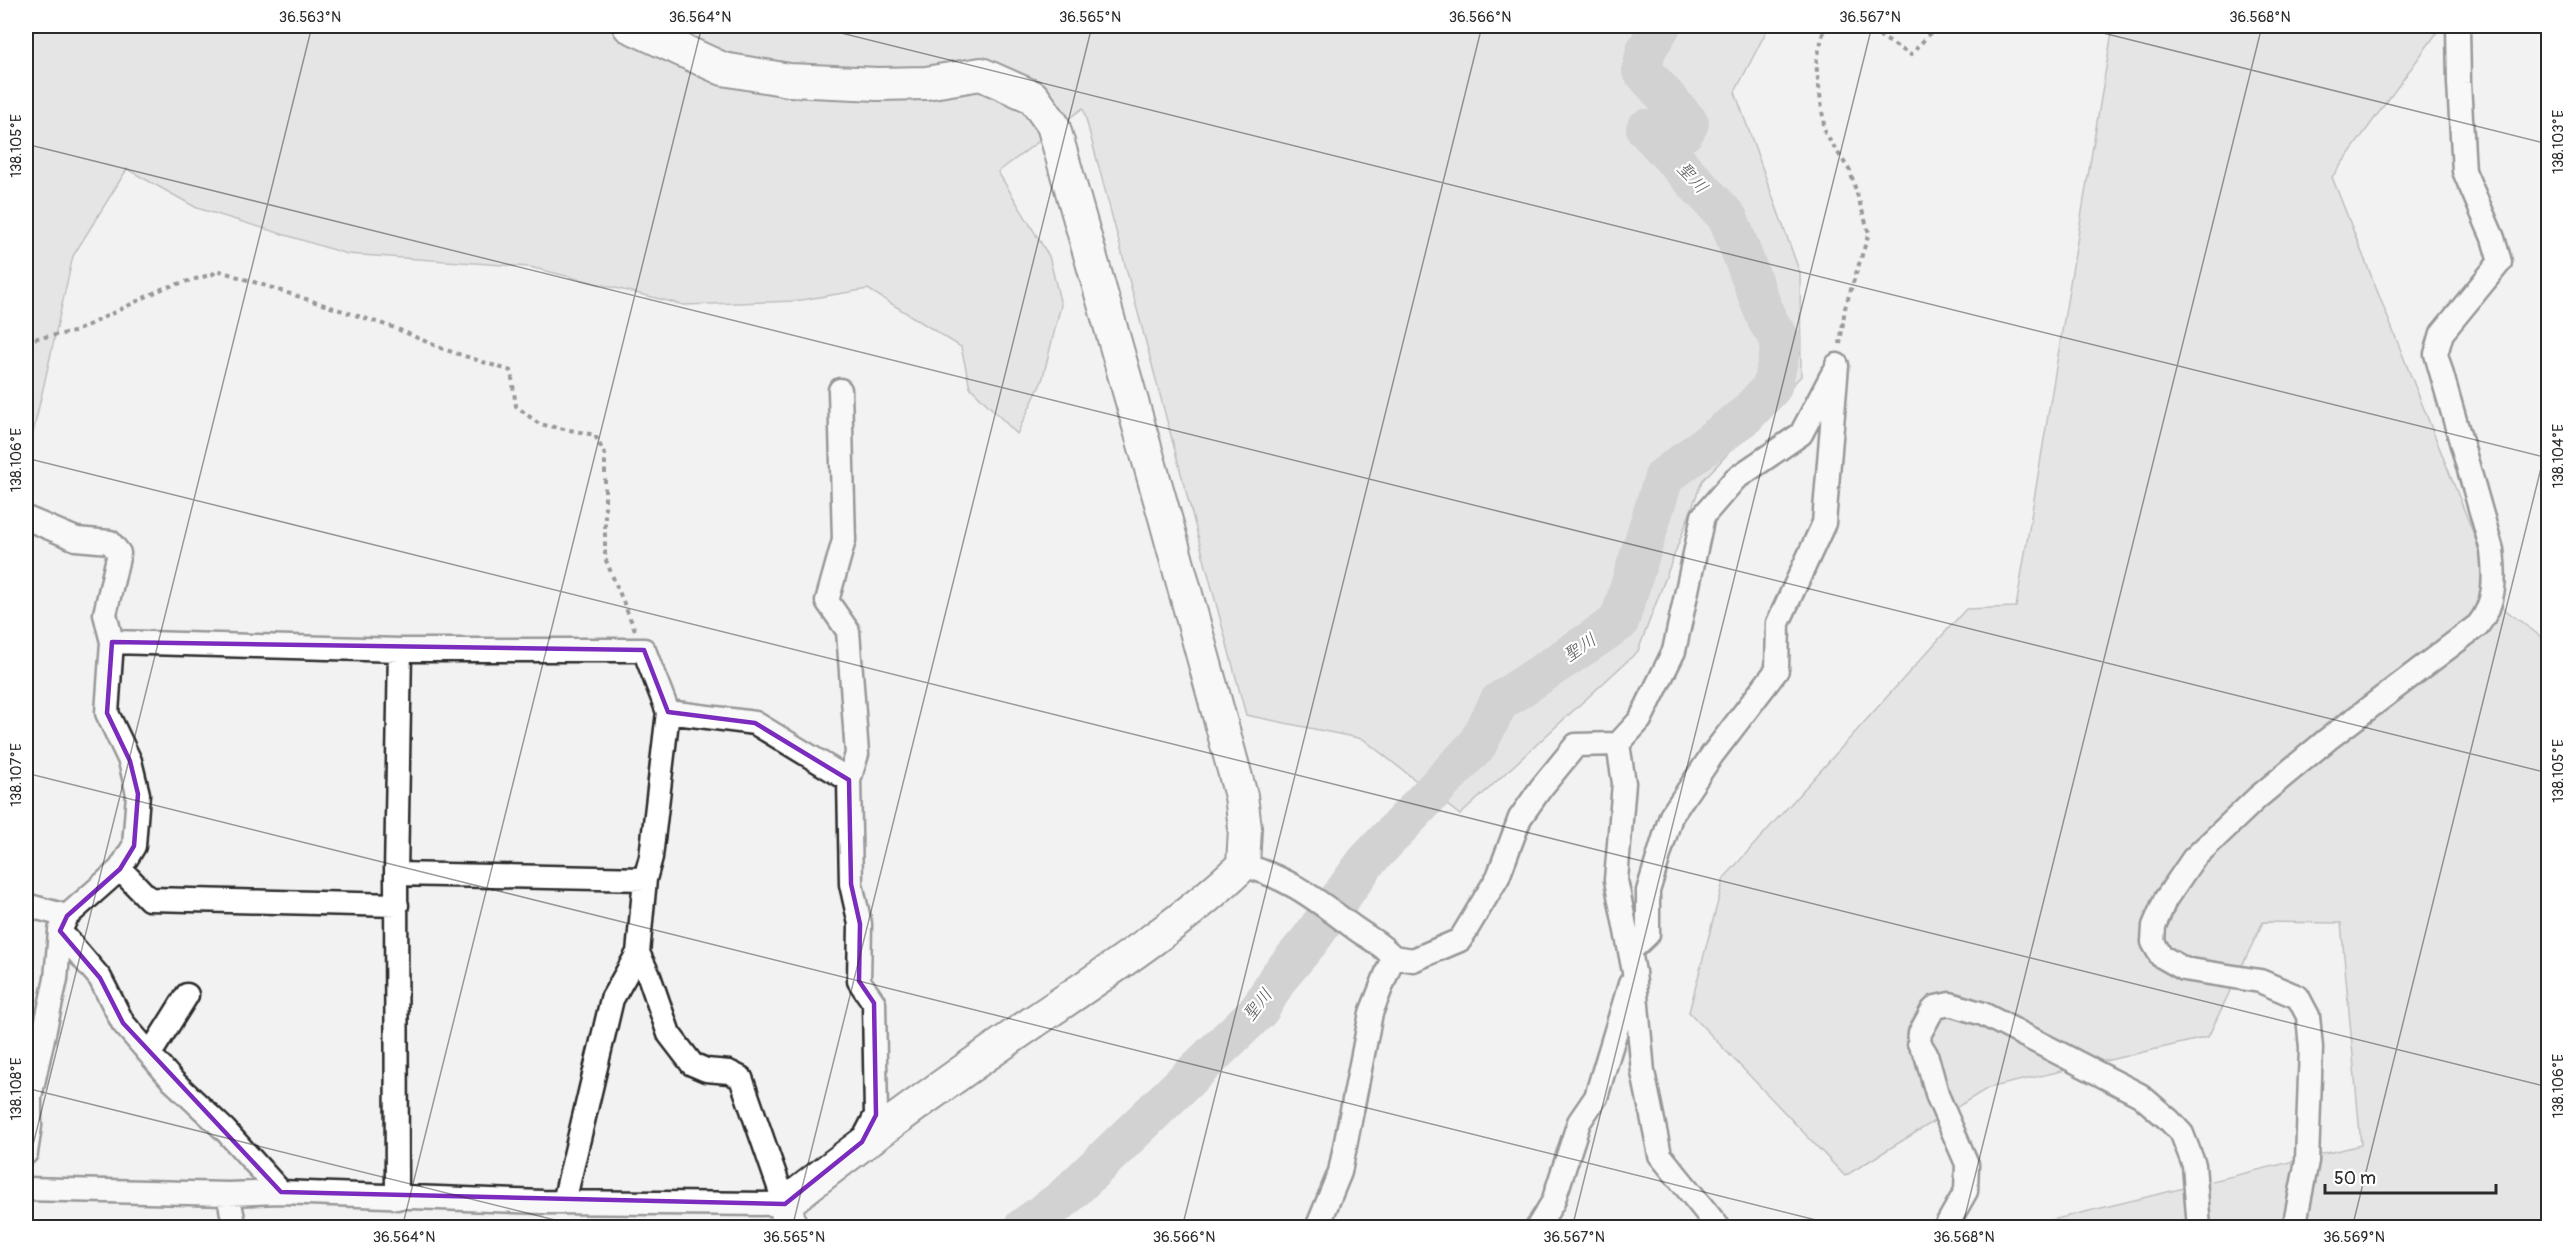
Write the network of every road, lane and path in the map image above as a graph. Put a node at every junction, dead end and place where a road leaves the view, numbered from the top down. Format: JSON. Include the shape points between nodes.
{"nodes":[{"id":1,"x":628,"y":26,"type":"edge"},
{"id":2,"x":1829,"y":26,"type":"edge"},
{"id":3,"x":1863,"y":26,"type":"edge"},
{"id":4,"x":1936,"y":26,"type":"edge"},
{"id":5,"x":2458,"y":26,"type":"edge"},
{"id":6,"x":26,"y":340,"type":"edge"},
{"id":7,"x":1837,"y":365,"type":"junction"},
{"id":8,"x":840,"y":390,"type":"dead end"},
{"id":9,"x":26,"y":519,"type":"edge"},
{"id":10,"x":112,"y":642,"type":"junction"},
{"id":11,"x":400,"y":650,"type":"junction"},
{"id":12,"x":644,"y":650,"type":"junction"},
{"id":13,"x":668,"y":712,"type":"junction"},
{"id":14,"x":1618,"y":744,"type":"junction"},
{"id":15,"x":849,"y":780,"type":"junction"},
{"id":16,"x":1243,"y":865,"type":"junction"},
{"id":17,"x":120,"y":869,"type":"junction"},
{"id":18,"x":396,"y":874,"type":"junction"},
{"id":19,"x":645,"y":879,"type":"junction"},
{"id":20,"x":26,"y":905,"type":"edge"},
{"id":21,"x":397,"y":905,"type":"junction"},
{"id":22,"x":64,"y":924,"type":"junction"},
{"id":23,"x":638,"y":952,"type":"junction"},
{"id":24,"x":1393,"y":957,"type":"junction"},
{"id":25,"x":1632,"y":961,"type":"junction"},
{"id":26,"x":187,"y":995,"type":"dead end"},
{"id":27,"x":150,"y":1054,"type":"junction"},
{"id":28,"x":862,"y":1142,"type":"junction"},
{"id":29,"x":26,"y":1153,"type":"edge"},
{"id":30,"x":26,"y":1189,"type":"edge"},
{"id":31,"x":281,"y":1192,"type":"junction"},
{"id":32,"x":228,"y":1194,"type":"junction"},
{"id":33,"x":397,"y":1198,"type":"junction"},
{"id":34,"x":564,"y":1202,"type":"junction"},
{"id":35,"x":788,"y":1216,"type":"edge"},
{"id":36,"x":235,"y":1227,"type":"edge"},
{"id":37,"x":1317,"y":1227,"type":"edge"},
{"id":38,"x":1537,"y":1227,"type":"edge"},
{"id":39,"x":1719,"y":1227,"type":"edge"},
{"id":40,"x":1945,"y":1227,"type":"edge"},
{"id":41,"x":2199,"y":1227,"type":"edge"},
{"id":42,"x":2294,"y":1227,"type":"edge"}],
"edges":[{"from":1,"to":16,"type":"street","via":[[723,69],[789,80],[878,84],[926,83],[981,74],[1033,97],[1053,125],[1166,521],[1241,796],[1245,828]]},
{"from":2,"to":7,"type":"path","via":[[1824,29],[1816,63],[1825,133],[1850,171],[1869,233],[1845,308]]},
{"from":3,"to":4,"type":"path","via":[[1911,55]]},
{"from":5,"to":42,"type":"street","via":[[2464,171],[2500,262],[2442,333],[2436,354],[2492,550],[2494,582],[2486,616],[2257,798],[2193,859],[2165,900],[2154,926],[2153,942],[2161,956],[2184,969],[2260,981],[2298,997],[2308,1016],[2311,1048],[2307,1161]]},
{"from":6,"to":12,"type":"path","via":[[74,332],[164,288],[217,270],[511,371],[516,406],[539,424],[595,435],[605,455],[605,558]]},
{"from":7,"to":14,"type":"street","via":[[1801,434],[1735,479],[1703,516],[1674,651],[1640,720]]},
{"from":7,"to":25,"type":"street","via":[[1824,523],[1778,623],[1777,670],[1671,816],[1648,891],[1648,934]]},
{"from":8,"to":15,"type":"street","via":[[844,540],[827,601],[848,631],[857,754]]},
{"from":9,"to":10,"type":"street","via":[[76,539],[110,542],[119,553],[105,614]]},
{"from":10,"to":11,"type":"street"},
{"from":10,"to":17,"type":"street","via":[[107,713],[130,761],[138,794],[134,846]]},
{"from":11,"to":12,"type":"street"},
{"from":11,"to":18,"type":"street"},
{"from":12,"to":13,"type":"street"},
{"from":13,"to":15,"type":"street","via":[[755,723]]},
{"from":13,"to":19,"type":"street","via":[[661,788]]},
{"from":14,"to":24,"type":"street","via":[[1576,746],[1540,788],[1520,818],[1498,877],[1460,940],[1413,960]]},
{"from":14,"to":25,"type":"street","via":[[1624,783],[1616,880]]},
{"from":15,"to":28,"type":"street","via":[[851,884],[860,924],[859,981],[874,1003],[876,1030],[876,1115]]},
{"from":16,"to":24,"type":"street","via":[[1307,892],[1383,945]]},
{"from":16,"to":28,"type":"street","via":[[1210,896],[1112,968]]},
{"from":17,"to":21,"type":"street","via":[[149,899]]},
{"from":17,"to":22,"type":"street"},
{"from":18,"to":19,"type":"street"},
{"from":18,"to":21,"type":"street"},
{"from":19,"to":23,"type":"street"},
{"from":20,"to":22,"type":"street"},
{"from":21,"to":33,"type":"street"},
{"from":22,"to":27,"type":"street","via":[[100,978],[123,1023]]},
{"from":22,"to":29,"type":"street","via":[[30,1097]]},
{"from":23,"to":34,"type":"street","via":[[612,999]]},
{"from":23,"to":35,"type":"street","via":[[669,1034],[683,1055],[706,1070],[729,1072],[741,1078]]},
{"from":24,"to":37,"type":"street","via":[[1371,1013],[1340,1172]]},
{"from":25,"to":38,"type":"street","via":[[1596,1097],[1579,1122],[1553,1202]]},
{"from":25,"to":39,"type":"street","via":[[1642,1072],[1660,1155]]},
{"from":26,"to":27,"type":"street"},
{"from":27,"to":31,"type":"street"},
{"from":28,"to":35,"type":"street"},
{"from":30,"to":32,"type":"street"},
{"from":31,"to":32,"type":"street"},
{"from":31,"to":33,"type":"street"},
{"from":32,"to":36,"type":"street"},
{"from":33,"to":34,"type":"street"},
{"from":34,"to":35,"type":"street"},
{"from":40,"to":41,"type":"street","via":[[1966,1191],[1967,1164],[1919,1043],[1932,1011],[1950,1004],[1983,1014],[2120,1084],[2169,1120],[2182,1134],[2194,1165]]}]}
